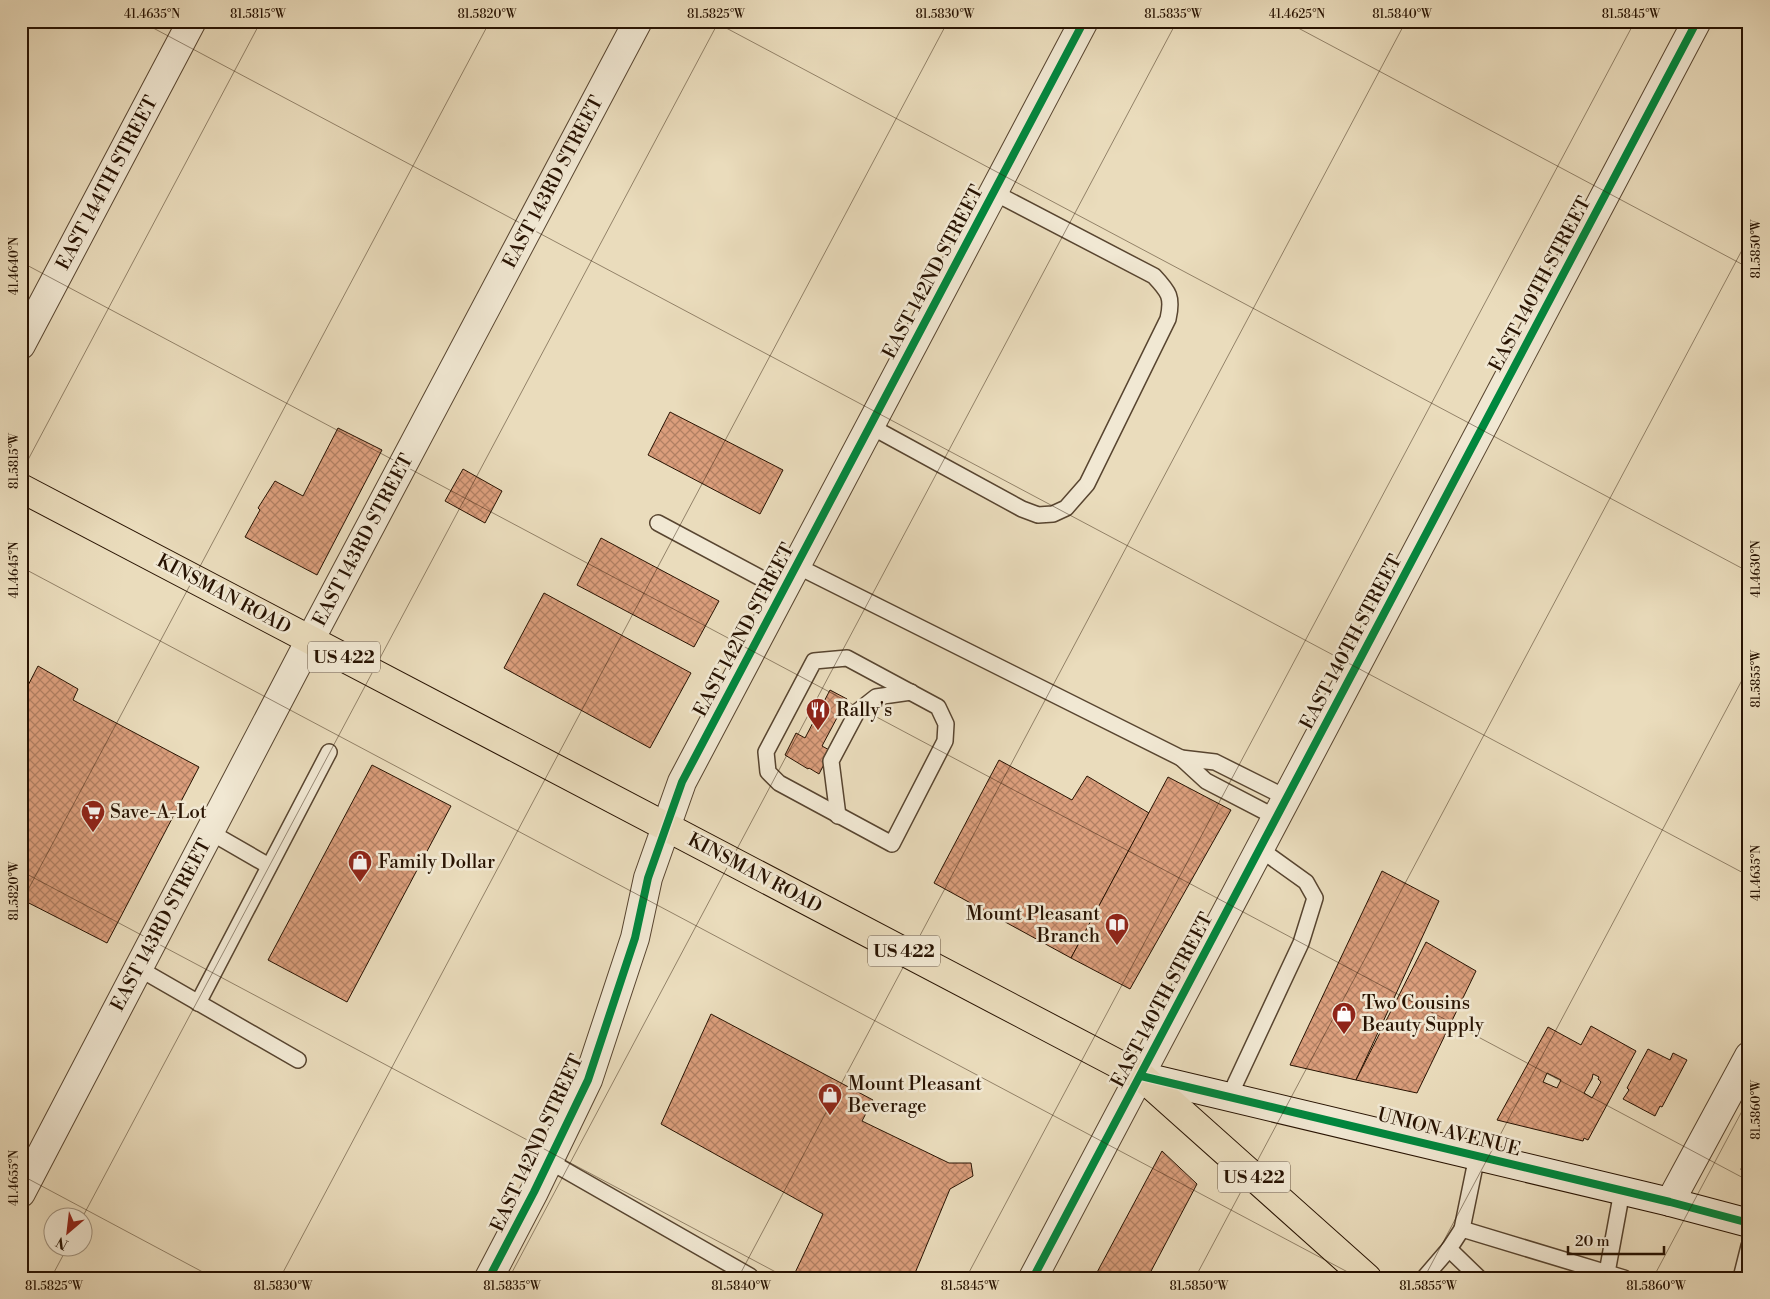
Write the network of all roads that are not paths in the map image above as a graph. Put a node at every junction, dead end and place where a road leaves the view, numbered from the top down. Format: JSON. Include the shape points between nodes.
{"nodes":[{"id":1,"x":192,"y":21,"type":"edge"},
{"id":2,"x":638,"y":21,"type":"edge"},
{"id":3,"x":1084,"y":21,"type":"edge"},
{"id":4,"x":1696,"y":21,"type":"edge"},
{"id":5,"x":993,"y":192,"type":"junction"},
{"id":6,"x":21,"y":345,"type":"edge"},
{"id":7,"x":870,"y":426,"type":"junction"},
{"id":8,"x":21,"y":488,"type":"edge"},
{"id":9,"x":658,"y":523,"type":"dead end"},
{"id":10,"x":797,"y":566,"type":"junction"},
{"id":11,"x":784,"y":590,"type":"junction"},
{"id":12,"x":310,"y":640,"type":"junction"},
{"id":13,"x":911,"y":692,"type":"junction"},
{"id":14,"x":329,"y":752,"type":"dead end"},
{"id":15,"x":1181,"y":758,"type":"junction"},
{"id":16,"x":1282,"y":808,"type":"junction"},
{"id":17,"x":838,"y":816,"type":"junction"},
{"id":18,"x":666,"y":827,"type":"junction"},
{"id":19,"x":210,"y":832,"type":"junction"},
{"id":20,"x":1260,"y":849,"type":"junction"},
{"id":21,"x":270,"y":866,"type":"junction"},
{"id":22,"x":138,"y":968,"type":"junction"},
{"id":23,"x":198,"y":1003,"type":"junction"},
{"id":24,"x":1749,"y":1056,"type":"edge"},
{"id":25,"x":298,"y":1060,"type":"dead end"},
{"id":26,"x":1141,"y":1076,"type":"junction"},
{"id":27,"x":1229,"y":1097,"type":"junction"},
{"id":28,"x":1477,"y":1156,"type":"junction"},
{"id":29,"x":549,"y":1161,"type":"junction"},
{"id":30,"x":1622,"y":1191,"type":"junction"},
{"id":31,"x":21,"y":1193,"type":"edge"},
{"id":32,"x":1670,"y":1202,"type":"junction"},
{"id":33,"x":1749,"y":1223,"type":"edge"},
{"id":34,"x":1462,"y":1229,"type":"junction"},
{"id":35,"x":1749,"y":1246,"type":"edge"},
{"id":36,"x":1449,"y":1250,"type":"junction"},
{"id":37,"x":1607,"y":1275,"type":"edge"},
{"id":38,"x":750,"y":1276,"type":"dead end"},
{"id":39,"x":489,"y":1278,"type":"edge"},
{"id":40,"x":1034,"y":1278,"type":"edge"},
{"id":41,"x":1367,"y":1278,"type":"edge"},
{"id":42,"x":1424,"y":1278,"type":"edge"},
{"id":43,"x":1479,"y":1278,"type":"edge"},
{"id":44,"x":1624,"y":1278,"type":"edge"},
{"id":45,"x":1741,"y":1278,"type":"edge"}],
"edges":[{"from":1,"to":6,"type":"street","name":"EAST 144TH STREET"},
{"from":2,"to":12,"type":"street","name":"EAST 143RD STREET"},
{"from":3,"to":5,"type":"street","name":"EAST 142ND STREET"},
{"from":4,"to":16,"type":"street","name":"EAST 140TH STREET"},
{"from":5,"to":7,"type":"street","name":"EAST 142ND STREET"},
{"from":5,"to":7,"type":"lane","via":[[1154,276],[1170,296],[1168,319],[1087,484],[1066,508],[1053,514],[1038,515]]},
{"from":7,"to":10,"type":"street","name":"EAST 142ND STREET"},
{"from":8,"to":12,"type":"main road","name":"KINSMAN ROAD","number":"US 422"},
{"from":9,"to":11,"type":"lane"},
{"from":10,"to":11,"type":"street","name":"EAST 142ND STREET"},
{"from":10,"to":15,"type":"lane"},
{"from":11,"to":18,"type":"street","name":"EAST 142ND STREET","via":[[682,782]]},
{"from":12,"to":18,"type":"main road","name":"KINSMAN ROAD","number":"US 422"},
{"from":12,"to":19,"type":"street","name":"EAST 143RD STREET"},
{"from":13,"to":17,"type":"lane","via":[[876,697],[857,712],[831,761]]},
{"from":13,"to":17,"type":"lane","via":[[938,707],[946,724],[945,741],[892,844]]},
{"from":13,"to":17,"type":"lane","via":[[847,658],[814,661],[766,752],[768,772],[779,783]]},
{"from":14,"to":21,"type":"lane"},
{"from":15,"to":16,"type":"lane","via":[[1206,782]]},
{"from":15,"to":16,"type":"lane","via":[[1215,762]]},
{"from":16,"to":20,"type":"street","name":"EAST 140TH STREET"},
{"from":18,"to":26,"type":"main road","name":"KINSMAN ROAD","number":"US 422"},
{"from":18,"to":29,"type":"street","name":"EAST 142ND STREET","via":[[648,878],[635,938],[588,1080]]},
{"from":19,"to":21,"type":"lane"},
{"from":19,"to":22,"type":"street","name":"EAST 143RD STREET"},
{"from":20,"to":26,"type":"street","name":"EAST 140TH STREET"},
{"from":20,"to":27,"type":"lane","via":[[1306,882],[1315,898],[1301,943]]},
{"from":21,"to":23,"type":"lane"},
{"from":22,"to":23,"type":"lane"},
{"from":22,"to":31,"type":"street","name":"EAST 143RD STREET"},
{"from":23,"to":25,"type":"lane"},
{"from":24,"to":32,"type":"street"},
{"from":26,"to":27,"type":"street","name":"UNION AVENUE"},
{"from":26,"to":40,"type":"street","name":"EAST 140TH STREET"},
{"from":26,"to":41,"type":"main road","name":"KINSMAN ROAD","number":"US 422"},
{"from":27,"to":28,"type":"street","name":"UNION AVENUE"},
{"from":28,"to":30,"type":"street","name":"UNION AVENUE"},
{"from":28,"to":34,"type":"lane"},
{"from":29,"to":38,"type":"lane"},
{"from":29,"to":39,"type":"street","name":"EAST 142ND STREET"},
{"from":30,"to":32,"type":"street","name":"UNION AVENUE"},
{"from":30,"to":37,"type":"lane"},
{"from":32,"to":33,"type":"street","name":"UNION AVENUE"},
{"from":34,"to":36,"type":"lane"},
{"from":34,"to":37,"type":"lane"},
{"from":35,"to":45,"type":"lane"},
{"from":36,"to":42,"type":"lane"},
{"from":36,"to":43,"type":"lane"},
{"from":37,"to":44,"type":"lane"}]}
